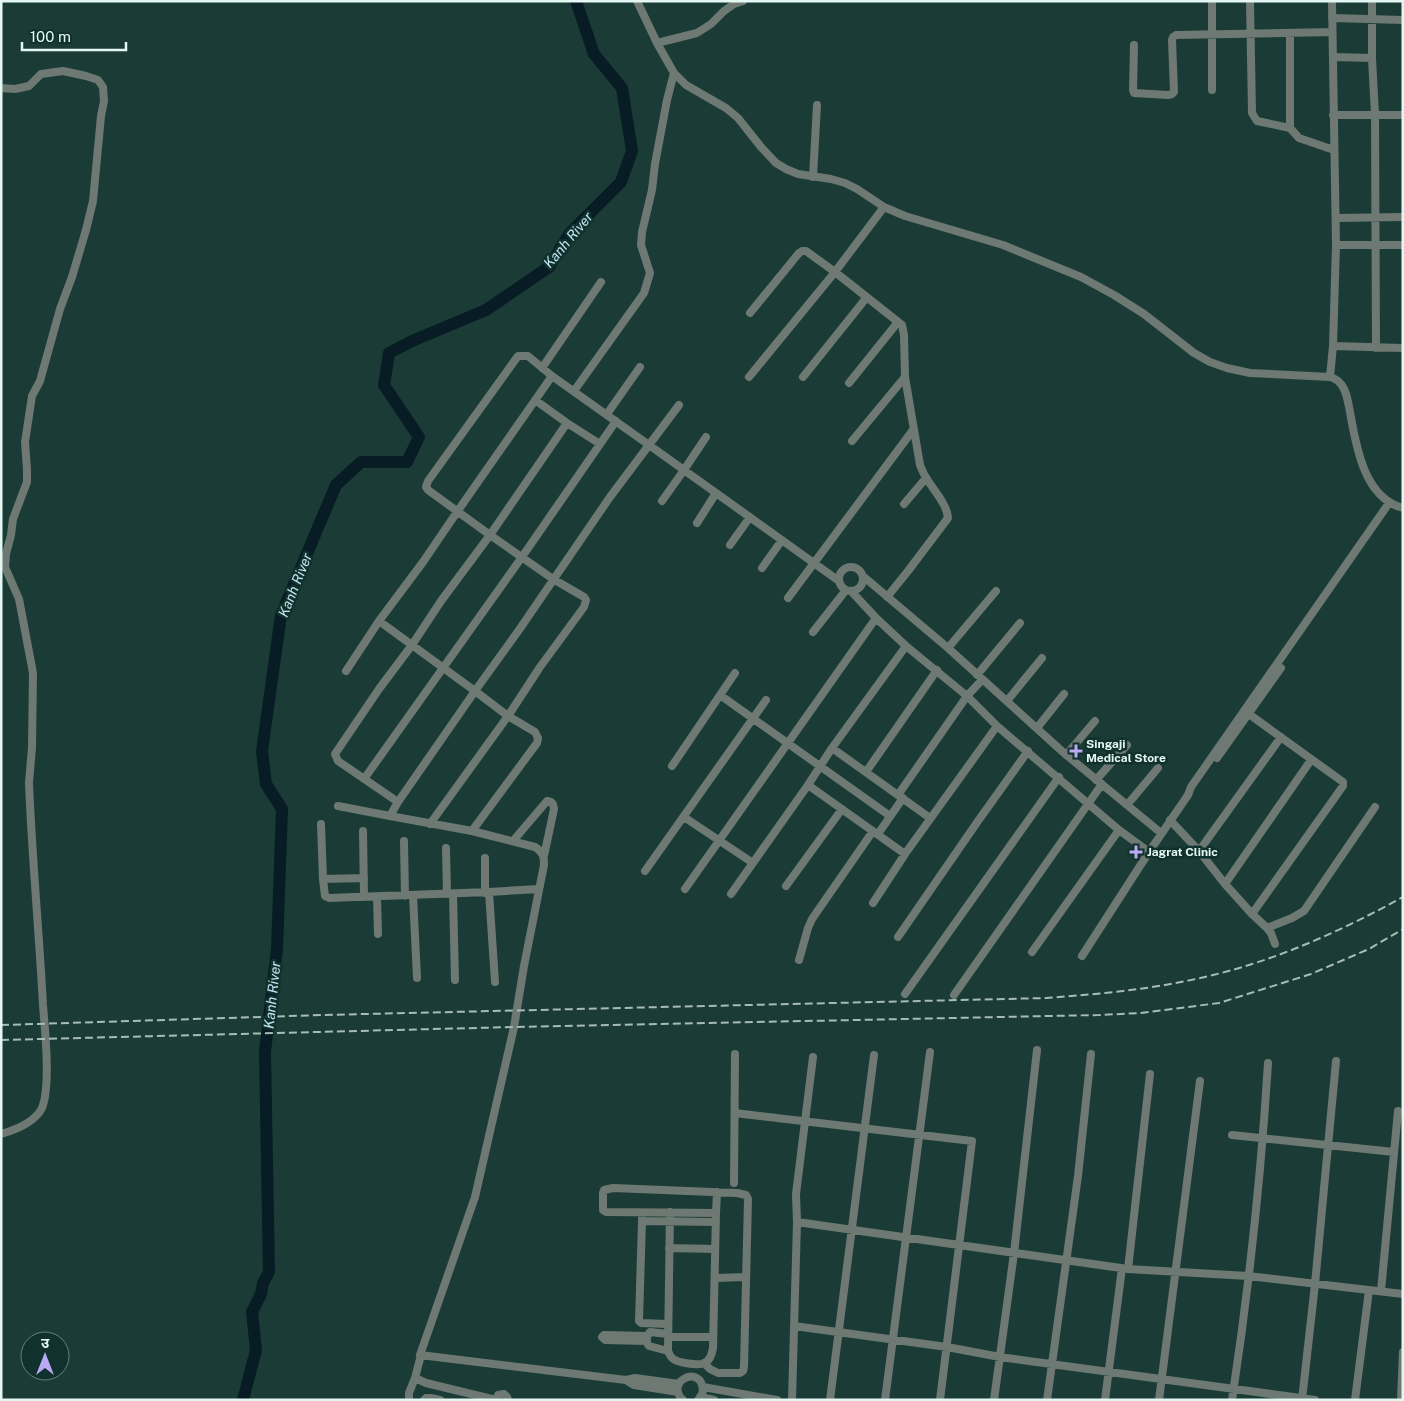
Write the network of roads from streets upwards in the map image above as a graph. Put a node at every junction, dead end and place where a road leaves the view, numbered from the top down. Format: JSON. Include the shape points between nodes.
{"nodes":[{"id":1,"x":637,"y":1,"type":"edge"},
{"id":2,"x":743,"y":1,"type":"edge"},
{"id":3,"x":1212,"y":1,"type":"edge"},
{"id":4,"x":1250,"y":1,"type":"edge"},
{"id":5,"x":1332,"y":1,"type":"edge"},
{"id":6,"x":1372,"y":1,"type":"edge"},
{"id":7,"x":1332,"y":18,"type":"junction"},
{"id":8,"x":1372,"y":18,"type":"junction"},
{"id":9,"x":1403,"y":20,"type":"edge"},
{"id":10,"x":1332,"y":32,"type":"junction"},
{"id":11,"x":1250,"y":33,"type":"junction"},
{"id":12,"x":1290,"y":33,"type":"junction"},
{"id":13,"x":1212,"y":34,"type":"junction"},
{"id":14,"x":657,"y":43,"type":"junction"},
{"id":15,"x":1134,"y":45,"type":"dead end"},
{"id":16,"x":1333,"y":57,"type":"junction"},
{"id":17,"x":1372,"y":58,"type":"junction"},
{"id":18,"x":674,"y":73,"type":"junction"},
{"id":19,"x":1,"y":88,"type":"edge"},
{"id":20,"x":1212,"y":90,"type":"dead end"},
{"id":21,"x":817,"y":104,"type":"dead end"},
{"id":22,"x":1333,"y":115,"type":"junction"},
{"id":23,"x":1375,"y":115,"type":"junction"},
{"id":24,"x":1403,"y":115,"type":"edge"},
{"id":25,"x":1290,"y":128,"type":"junction"},
{"id":26,"x":1334,"y":150,"type":"junction"},
{"id":27,"x":813,"y":177,"type":"junction"},
{"id":28,"x":884,"y":207,"type":"junction"},
{"id":29,"x":1336,"y":218,"type":"junction"},
{"id":30,"x":1376,"y":218,"type":"junction"},
{"id":31,"x":1403,"y":218,"type":"edge"},
{"id":32,"x":1336,"y":245,"type":"junction"},
{"id":33,"x":1376,"y":245,"type":"junction"},
{"id":34,"x":1403,"y":245,"type":"edge"},
{"id":35,"x":835,"y":272,"type":"junction"},
{"id":36,"x":601,"y":282,"type":"dead end"},
{"id":37,"x":867,"y":296,"type":"junction"},
{"id":38,"x":750,"y":313,"type":"dead end"},
{"id":39,"x":898,"y":322,"type":"junction"},
{"id":40,"x":1333,"y":346,"type":"junction"},
{"id":41,"x":1376,"y":348,"type":"junction"},
{"id":42,"x":1403,"y":348,"type":"edge"},
{"id":43,"x":640,"y":367,"type":"dead end"},
{"id":44,"x":542,"y":368,"type":"junction"},
{"id":45,"x":552,"y":376,"type":"junction"},
{"id":46,"x":905,"y":376,"type":"junction"},
{"id":47,"x":749,"y":377,"type":"dead end"},
{"id":48,"x":803,"y":377,"type":"dead end"},
{"id":49,"x":1330,"y":377,"type":"junction"},
{"id":50,"x":849,"y":383,"type":"dead end"},
{"id":51,"x":574,"y":391,"type":"junction"},
{"id":52,"x":535,"y":400,"type":"junction"},
{"id":53,"x":679,"y":405,"type":"dead end"},
{"id":54,"x":607,"y":414,"type":"junction"},
{"id":55,"x":616,"y":421,"type":"junction"},
{"id":56,"x":567,"y":423,"type":"junction"},
{"id":57,"x":913,"y":430,"type":"junction"},
{"id":58,"x":706,"y":437,"type":"dead end"},
{"id":59,"x":852,"y":442,"type":"dead end"},
{"id":60,"x":600,"y":444,"type":"junction"},
{"id":61,"x":649,"y":445,"type":"junction"},
{"id":62,"x":684,"y":470,"type":"junction"},
{"id":63,"x":926,"y":478,"type":"junction"},
{"id":64,"x":716,"y":493,"type":"junction"},
{"id":65,"x":662,"y":501,"type":"dead end"},
{"id":66,"x":904,"y":504,"type":"dead end"},
{"id":67,"x":1391,"y":504,"type":"junction"},
{"id":68,"x":1403,"y":508,"type":"edge"},
{"id":69,"x":457,"y":512,"type":"junction"},
{"id":70,"x":750,"y":517,"type":"junction"},
{"id":71,"x":697,"y":523,"type":"dead end"},
{"id":72,"x":490,"y":535,"type":"junction"},
{"id":73,"x":782,"y":540,"type":"junction"},
{"id":74,"x":730,"y":545,"type":"dead end"},
{"id":75,"x":522,"y":557,"type":"junction"},
{"id":76,"x":815,"y":563,"type":"junction"},
{"id":77,"x":762,"y":568,"type":"dead end"},
{"id":78,"x":864,"y":577,"type":"junction"},
{"id":79,"x":553,"y":579,"type":"junction"},
{"id":80,"x":839,"y":581,"type":"junction"},
{"id":81,"x":848,"y":591,"type":"junction"},
{"id":82,"x":996,"y":591,"type":"dead end"},
{"id":83,"x":887,"y":597,"type":"junction"},
{"id":84,"x":788,"y":598,"type":"dead end"},
{"id":85,"x":876,"y":618,"type":"junction"},
{"id":86,"x":379,"y":621,"type":"junction"},
{"id":87,"x":1020,"y":623,"type":"dead end"},
{"id":88,"x":813,"y":632,"type":"dead end"},
{"id":89,"x":412,"y":645,"type":"junction"},
{"id":90,"x":906,"y":646,"type":"junction"},
{"id":91,"x":948,"y":648,"type":"junction"},
{"id":92,"x":1042,"y":658,"type":"dead end"},
{"id":93,"x":443,"y":667,"type":"junction"},
{"id":94,"x":937,"y":670,"type":"junction"},
{"id":95,"x":346,"y":671,"type":"dead end"},
{"id":96,"x":735,"y":673,"type":"dead end"},
{"id":97,"x":980,"y":678,"type":"junction"},
{"id":98,"x":475,"y":691,"type":"junction"},
{"id":99,"x":1064,"y":694,"type":"dead end"},
{"id":100,"x":720,"y":695,"type":"junction"},
{"id":101,"x":967,"y":696,"type":"junction"},
{"id":102,"x":766,"y":700,"type":"dead end"},
{"id":103,"x":1007,"y":701,"type":"junction"},
{"id":104,"x":1247,"y":712,"type":"junction"},
{"id":105,"x":508,"y":716,"type":"junction"},
{"id":106,"x":753,"y":719,"type":"junction"},
{"id":107,"x":1094,"y":721,"type":"dead end"},
{"id":108,"x":997,"y":726,"type":"junction"},
{"id":109,"x":1037,"y":728,"type":"junction"},
{"id":110,"x":1281,"y":737,"type":"junction"},
{"id":111,"x":787,"y":743,"type":"junction"},
{"id":112,"x":1126,"y":745,"type":"dead end"},
{"id":113,"x":832,"y":748,"type":"junction"},
{"id":114,"x":1028,"y":751,"type":"junction"},
{"id":115,"x":1066,"y":755,"type":"junction"},
{"id":116,"x":1311,"y":760,"type":"junction"},
{"id":117,"x":672,"y":766,"type":"dead end"},
{"id":118,"x":820,"y":766,"type":"junction"},
{"id":119,"x":1158,"y":768,"type":"dead end"},
{"id":120,"x":866,"y":772,"type":"junction"},
{"id":121,"x":1059,"y":778,"type":"junction"},
{"id":122,"x":364,"y":779,"type":"junction"},
{"id":123,"x":1099,"y":782,"type":"junction"},
{"id":124,"x":808,"y":785,"type":"junction"},
{"id":125,"x":901,"y":797,"type":"junction"},
{"id":126,"x":398,"y":802,"type":"junction"},
{"id":127,"x":1088,"y":804,"type":"junction"},
{"id":128,"x":1127,"y":805,"type":"junction"},
{"id":129,"x":338,"y":806,"type":"dead end"},
{"id":130,"x":1375,"y":807,"type":"dead end"},
{"id":131,"x":842,"y":809,"type":"junction"},
{"id":132,"x":390,"y":816,"type":"junction"},
{"id":133,"x":890,"y":816,"type":"junction"},
{"id":134,"x":684,"y":817,"type":"junction"},
{"id":135,"x":930,"y":818,"type":"junction"},
{"id":136,"x":1170,"y":820,"type":"junction"},
{"id":137,"x":321,"y":824,"type":"dead end"},
{"id":138,"x":430,"y":824,"type":"junction"},
{"id":139,"x":1119,"y":830,"type":"junction"},
{"id":140,"x":362,"y":831,"type":"dead end"},
{"id":141,"x":472,"y":832,"type":"junction"},
{"id":142,"x":875,"y":832,"type":"junction"},
{"id":143,"x":1161,"y":834,"type":"junction"},
{"id":144,"x":720,"y":840,"type":"junction"},
{"id":145,"x":404,"y":841,"type":"dead end"},
{"id":146,"x":513,"y":841,"type":"junction"},
{"id":147,"x":446,"y":848,"type":"dead end"},
{"id":148,"x":1199,"y":851,"type":"junction"},
{"id":149,"x":1149,"y":852,"type":"junction"},
{"id":150,"x":904,"y":854,"type":"junction"},
{"id":151,"x":544,"y":856,"type":"junction"},
{"id":152,"x":485,"y":858,"type":"dead end"},
{"id":153,"x":753,"y":863,"type":"junction"},
{"id":154,"x":644,"y":871,"type":"dead end"},
{"id":155,"x":364,"y":878,"type":"junction"},
{"id":156,"x":323,"y":879,"type":"junction"},
{"id":157,"x":1225,"y":884,"type":"junction"},
{"id":158,"x":786,"y":886,"type":"dead end"},
{"id":159,"x":539,"y":889,"type":"junction"},
{"id":160,"x":685,"y":889,"type":"dead end"},
{"id":161,"x":487,"y":893,"type":"junction"},
{"id":162,"x":450,"y":894,"type":"junction"},
{"id":163,"x":731,"y":894,"type":"dead end"},
{"id":164,"x":409,"y":895,"type":"junction"},
{"id":165,"x":364,"y":897,"type":"junction"},
{"id":166,"x":377,"y":897,"type":"junction"},
{"id":167,"x":873,"y":902,"type":"dead end"},
{"id":168,"x":1252,"y":914,"type":"junction"},
{"id":169,"x":1267,"y":928,"type":"junction"},
{"id":170,"x":378,"y":934,"type":"dead end"},
{"id":171,"x":898,"y":937,"type":"dead end"},
{"id":172,"x":1275,"y":944,"type":"dead end"},
{"id":173,"x":1032,"y":952,"type":"dead end"},
{"id":174,"x":1082,"y":956,"type":"dead end"},
{"id":175,"x":799,"y":960,"type":"dead end"},
{"id":176,"x":417,"y":978,"type":"dead end"},
{"id":177,"x":455,"y":980,"type":"dead end"},
{"id":178,"x":495,"y":982,"type":"dead end"},
{"id":179,"x":905,"y":994,"type":"dead end"},
{"id":180,"x":954,"y":995,"type":"dead end"},
{"id":181,"x":1037,"y":1050,"type":"dead end"},
{"id":182,"x":930,"y":1052,"type":"dead end"},
{"id":183,"x":735,"y":1054,"type":"dead end"},
{"id":184,"x":1091,"y":1054,"type":"dead end"},
{"id":185,"x":874,"y":1055,"type":"dead end"},
{"id":186,"x":813,"y":1057,"type":"dead end"},
{"id":187,"x":1336,"y":1061,"type":"dead end"},
{"id":188,"x":1268,"y":1063,"type":"dead end"},
{"id":189,"x":1150,"y":1074,"type":"dead end"},
{"id":190,"x":1200,"y":1081,"type":"dead end"},
{"id":191,"x":1398,"y":1111,"type":"dead end"},
{"id":192,"x":734,"y":1113,"type":"junction"},
{"id":193,"x":805,"y":1121,"type":"junction"},
{"id":194,"x":866,"y":1128,"type":"junction"},
{"id":195,"x":1,"y":1134,"type":"edge"},
{"id":196,"x":919,"y":1135,"type":"junction"},
{"id":197,"x":1232,"y":1135,"type":"dead end"},
{"id":198,"x":1263,"y":1138,"type":"junction"},
{"id":199,"x":1329,"y":1145,"type":"junction"},
{"id":200,"x":1394,"y":1152,"type":"junction"},
{"id":201,"x":734,"y":1183,"type":"dead end"},
{"id":202,"x":717,"y":1192,"type":"junction"},
{"id":203,"x":670,"y":1212,"type":"junction"},
{"id":204,"x":716,"y":1213,"type":"junction"},
{"id":205,"x":642,"y":1216,"type":"junction"},
{"id":206,"x":670,"y":1221,"type":"junction"},
{"id":207,"x":716,"y":1222,"type":"junction"},
{"id":208,"x":797,"y":1222,"type":"junction"},
{"id":209,"x":852,"y":1230,"type":"junction"},
{"id":210,"x":906,"y":1237,"type":"junction"},
{"id":211,"x":960,"y":1244,"type":"junction"},
{"id":212,"x":669,"y":1248,"type":"junction"},
{"id":213,"x":715,"y":1249,"type":"junction"},
{"id":214,"x":1014,"y":1253,"type":"junction"},
{"id":215,"x":1067,"y":1260,"type":"junction"},
{"id":216,"x":1125,"y":1268,"type":"junction"},
{"id":217,"x":1176,"y":1272,"type":"junction"},
{"id":218,"x":1248,"y":1276,"type":"junction"},
{"id":219,"x":746,"y":1277,"type":"junction"},
{"id":220,"x":715,"y":1278,"type":"junction"},
{"id":221,"x":1316,"y":1284,"type":"junction"},
{"id":222,"x":1369,"y":1290,"type":"junction"},
{"id":223,"x":1381,"y":1291,"type":"junction"},
{"id":224,"x":1403,"y":1294,"type":"edge"},
{"id":225,"x":668,"y":1324,"type":"junction"},
{"id":226,"x":794,"y":1326,"type":"junction"},
{"id":227,"x":839,"y":1333,"type":"junction"},
{"id":228,"x":668,"y":1336,"type":"junction"},
{"id":229,"x":713,"y":1337,"type":"junction"},
{"id":230,"x":619,"y":1338,"type":"dead end"},
{"id":231,"x":647,"y":1339,"type":"junction"},
{"id":232,"x":892,"y":1340,"type":"junction"},
{"id":233,"x":947,"y":1347,"type":"junction"},
{"id":234,"x":668,"y":1351,"type":"junction"},
{"id":235,"x":1403,"y":1352,"type":"edge"},
{"id":236,"x":421,"y":1355,"type":"junction"},
{"id":237,"x":1000,"y":1357,"type":"junction"},
{"id":238,"x":680,"y":1362,"type":"junction"},
{"id":239,"x":702,"y":1363,"type":"junction"},
{"id":240,"x":1052,"y":1364,"type":"junction"},
{"id":241,"x":1108,"y":1371,"type":"junction"},
{"id":242,"x":415,"y":1378,"type":"junction"},
{"id":243,"x":695,"y":1378,"type":"junction"},
{"id":244,"x":1162,"y":1379,"type":"junction"},
{"id":245,"x":680,"y":1384,"type":"junction"},
{"id":246,"x":703,"y":1387,"type":"junction"},
{"id":247,"x":1233,"y":1388,"type":"junction"},
{"id":248,"x":699,"y":1398,"type":"edge"},
{"id":249,"x":1302,"y":1399,"type":"edge"},
{"id":250,"x":409,"y":1400,"type":"edge"},
{"id":251,"x":424,"y":1400,"type":"edge"},
{"id":252,"x":440,"y":1400,"type":"edge"},
{"id":253,"x":496,"y":1400,"type":"edge"},
{"id":254,"x":508,"y":1400,"type":"edge"},
{"id":255,"x":684,"y":1400,"type":"edge"},
{"id":256,"x":714,"y":1400,"type":"edge"},
{"id":257,"x":777,"y":1400,"type":"edge"},
{"id":258,"x":792,"y":1400,"type":"edge"},
{"id":259,"x":830,"y":1400,"type":"edge"},
{"id":260,"x":885,"y":1400,"type":"edge"},
{"id":261,"x":940,"y":1400,"type":"edge"},
{"id":262,"x":994,"y":1400,"type":"edge"},
{"id":263,"x":1047,"y":1400,"type":"edge"},
{"id":264,"x":1105,"y":1400,"type":"edge"},
{"id":265,"x":1159,"y":1400,"type":"edge"},
{"id":266,"x":1232,"y":1400,"type":"edge"},
{"id":267,"x":1315,"y":1400,"type":"edge"},
{"id":268,"x":1355,"y":1400,"type":"edge"},
{"id":269,"x":1400,"y":1400,"type":"edge"}],
"edges":[{"from":1,"to":14,"type":"street"},
{"from":2,"to":14,"type":"street","via":[[734,4],[697,33]]},
{"from":3,"to":13,"type":"street"},
{"from":4,"to":11,"type":"street"},
{"from":5,"to":7,"type":"street"},
{"from":6,"to":8,"type":"street"},
{"from":7,"to":8,"type":"street"},
{"from":7,"to":10,"type":"street"},
{"from":8,"to":9,"type":"street"},
{"from":8,"to":17,"type":"street"},
{"from":10,"to":12,"type":"street"},
{"from":10,"to":16,"type":"street"},
{"from":11,"to":12,"type":"street"},
{"from":11,"to":13,"type":"street"},
{"from":11,"to":25,"type":"street","via":[[1252,113],[1257,121]]},
{"from":12,"to":25,"type":"street"},
{"from":13,"to":15,"type":"street","via":[[1173,37],[1172,94],[1134,93]]},
{"from":13,"to":20,"type":"street"},
{"from":14,"to":18,"type":"street"},
{"from":16,"to":17,"type":"street"},
{"from":16,"to":22,"type":"street"},
{"from":17,"to":23,"type":"street"},
{"from":18,"to":27,"type":"street","via":[[686,85],[738,118],[786,170]]},
{"from":18,"to":51,"type":"street","via":[[642,232],[641,245],[650,273],[649,280],[644,293]]},
{"from":19,"to":195,"type":"street","via":[[29,86],[41,74],[63,71],[98,80],[103,87],[104,101],[93,201],[40,381],[32,396],[25,442],[27,482],[13,519],[6,554],[5,567],[19,599],[33,673],[29,784],[46,1087],[41,1108],[34,1118],[15,1130]]},
{"from":21,"to":27,"type":"street"},
{"from":22,"to":23,"type":"street"},
{"from":22,"to":26,"type":"street"},
{"from":23,"to":24,"type":"street"},
{"from":23,"to":30,"type":"street"},
{"from":25,"to":26,"type":"street","via":[[1299,138]]},
{"from":26,"to":29,"type":"street"},
{"from":27,"to":28,"type":"street","via":[[845,183]]},
{"from":28,"to":35,"type":"street"},
{"from":28,"to":49,"type":"street","via":[[1003,246],[1081,277],[1129,304],[1210,362],[1250,372]]},
{"from":29,"to":30,"type":"street"},
{"from":29,"to":32,"type":"street"},
{"from":30,"to":31,"type":"street"},
{"from":30,"to":33,"type":"street"},
{"from":32,"to":33,"type":"street"},
{"from":32,"to":40,"type":"street"},
{"from":33,"to":34,"type":"street"},
{"from":33,"to":41,"type":"street"},
{"from":35,"to":37,"type":"street"},
{"from":35,"to":38,"type":"street","via":[[806,251],[798,253]]},
{"from":35,"to":47,"type":"street"},
{"from":36,"to":44,"type":"street"},
{"from":37,"to":39,"type":"street"},
{"from":37,"to":48,"type":"street"},
{"from":39,"to":46,"type":"street","via":[[904,328]]},
{"from":39,"to":50,"type":"street"},
{"from":40,"to":41,"type":"street"},
{"from":40,"to":49,"type":"street"},
{"from":41,"to":42,"type":"street"},
{"from":43,"to":54,"type":"street"},
{"from":44,"to":45,"type":"street"},
{"from":44,"to":69,"type":"street","via":[[528,356],[518,356],[426,484],[428,490]]},
{"from":45,"to":51,"type":"street"},
{"from":45,"to":52,"type":"street"},
{"from":46,"to":57,"type":"street"},
{"from":46,"to":59,"type":"street"},
{"from":49,"to":67,"type":"street","via":[[1341,383],[1345,390],[1366,476],[1380,496]]},
{"from":51,"to":54,"type":"street"},
{"from":52,"to":56,"type":"street"},
{"from":52,"to":69,"type":"street"},
{"from":53,"to":61,"type":"street"},
{"from":54,"to":55,"type":"street"},
{"from":55,"to":60,"type":"street"},
{"from":55,"to":61,"type":"street"},
{"from":56,"to":60,"type":"street"},
{"from":56,"to":72,"type":"street"},
{"from":57,"to":63,"type":"street"},
{"from":57,"to":76,"type":"street"},
{"from":58,"to":62,"type":"street"},
{"from":60,"to":75,"type":"street"},
{"from":61,"to":62,"type":"street"},
{"from":61,"to":79,"type":"street"},
{"from":62,"to":64,"type":"street"},
{"from":62,"to":65,"type":"street"},
{"from":63,"to":66,"type":"street"},
{"from":63,"to":83,"type":"street","via":[[948,518]]},
{"from":64,"to":70,"type":"street"},
{"from":64,"to":71,"type":"street"},
{"from":67,"to":68,"type":"street"},
{"from":67,"to":104,"type":"street"},
{"from":69,"to":72,"type":"street"},
{"from":69,"to":86,"type":"street"},
{"from":70,"to":73,"type":"street"},
{"from":70,"to":74,"type":"street"},
{"from":72,"to":75,"type":"street"},
{"from":72,"to":89,"type":"street"},
{"from":73,"to":76,"type":"street"},
{"from":73,"to":77,"type":"street"},
{"from":75,"to":79,"type":"street"},
{"from":75,"to":93,"type":"street"},
{"from":76,"to":80,"type":"street"},
{"from":76,"to":84,"type":"street"},
{"from":78,"to":80,"type":"street","via":[[852,566],[843,569]]},
{"from":78,"to":81,"type":"street","via":[[860,587]]},
{"from":78,"to":83,"type":"street"},
{"from":79,"to":98,"type":"street"},
{"from":79,"to":105,"type":"street","via":[[584,597],[584,607]]},
{"from":80,"to":81,"type":"street"},
{"from":81,"to":85,"type":"street"},
{"from":81,"to":88,"type":"street"},
{"from":82,"to":91,"type":"street"},
{"from":83,"to":91,"type":"street"},
{"from":85,"to":90,"type":"street"},
{"from":85,"to":111,"type":"street"},
{"from":86,"to":89,"type":"street"},
{"from":86,"to":95,"type":"street"},
{"from":87,"to":97,"type":"street"},
{"from":89,"to":93,"type":"street"},
{"from":89,"to":122,"type":"street","via":[[335,754],[338,761]]},
{"from":90,"to":94,"type":"street"},
{"from":90,"to":113,"type":"street"},
{"from":91,"to":97,"type":"street"},
{"from":92,"to":103,"type":"street"},
{"from":93,"to":98,"type":"street"},
{"from":93,"to":122,"type":"street"},
{"from":94,"to":101,"type":"street"},
{"from":94,"to":120,"type":"street"},
{"from":96,"to":100,"type":"street"},
{"from":97,"to":101,"type":"street"},
{"from":97,"to":103,"type":"street"},
{"from":98,"to":105,"type":"street"},
{"from":98,"to":126,"type":"street"},
{"from":99,"to":109,"type":"street"},
{"from":100,"to":106,"type":"street"},
{"from":100,"to":117,"type":"street"},
{"from":101,"to":108,"type":"street"},
{"from":101,"to":125,"type":"street"},
{"from":102,"to":106,"type":"street"},
{"from":103,"to":109,"type":"street"},
{"from":104,"to":110,"type":"street"},
{"from":104,"to":136,"type":"street"},
{"from":105,"to":138,"type":"street"},
{"from":105,"to":141,"type":"street","via":[[535,732],[537,743]]},
{"from":106,"to":111,"type":"street"},
{"from":106,"to":134,"type":"street"},
{"from":107,"to":115,"type":"street"},
{"from":108,"to":114,"type":"street"},
{"from":108,"to":135,"type":"street"},
{"from":109,"to":115,"type":"street"},
{"from":110,"to":116,"type":"street"},
{"from":110,"to":148,"type":"street"},
{"from":111,"to":118,"type":"street"},
{"from":111,"to":144,"type":"street"},
{"from":112,"to":123,"type":"street"},
{"from":113,"to":118,"type":"street"},
{"from":113,"to":120,"type":"street"},
{"from":114,"to":121,"type":"street"},
{"from":114,"to":171,"type":"street"},
{"from":115,"to":123,"type":"street"},
{"from":116,"to":157,"type":"street"},
{"from":116,"to":168,"type":"street","via":[[1340,778],[1343,786]]},
{"from":118,"to":124,"type":"street"},
{"from":118,"to":133,"type":"street"},
{"from":119,"to":128,"type":"street"},
{"from":120,"to":125,"type":"street"},
{"from":121,"to":127,"type":"street"},
{"from":121,"to":179,"type":"street"},
{"from":122,"to":126,"type":"street"},
{"from":123,"to":127,"type":"street"},
{"from":123,"to":128,"type":"street"},
{"from":124,"to":131,"type":"street"},
{"from":124,"to":153,"type":"street"},
{"from":125,"to":133,"type":"street"},
{"from":125,"to":135,"type":"street"},
{"from":126,"to":132,"type":"street"},
{"from":127,"to":139,"type":"street"},
{"from":127,"to":180,"type":"street"},
{"from":128,"to":143,"type":"street"},
{"from":129,"to":132,"type":"street"},
{"from":130,"to":169,"type":"street","via":[[1304,911]]},
{"from":131,"to":142,"type":"street"},
{"from":131,"to":158,"type":"street"},
{"from":132,"to":138,"type":"street"},
{"from":133,"to":142,"type":"street"},
{"from":134,"to":144,"type":"street"},
{"from":134,"to":154,"type":"street"},
{"from":135,"to":150,"type":"street"},
{"from":136,"to":143,"type":"street"},
{"from":136,"to":148,"type":"street"},
{"from":137,"to":156,"type":"street"},
{"from":138,"to":141,"type":"street"},
{"from":139,"to":149,"type":"street"},
{"from":139,"to":173,"type":"street"},
{"from":140,"to":155,"type":"street"},
{"from":141,"to":146,"type":"street"},
{"from":142,"to":150,"type":"street"},
{"from":142,"to":175,"type":"street","via":[[812,919]]},
{"from":143,"to":149,"type":"street"},
{"from":144,"to":153,"type":"street"},
{"from":144,"to":160,"type":"street"},
{"from":145,"to":164,"type":"street"},
{"from":146,"to":151,"type":"street","via":[[535,847]]},
{"from":146,"to":151,"type":"street","via":[[547,801],[552,802],[554,809]]},
{"from":147,"to":162,"type":"street"},
{"from":148,"to":157,"type":"street"},
{"from":149,"to":174,"type":"street"},
{"from":150,"to":167,"type":"street"},
{"from":151,"to":159,"type":"street"},
{"from":152,"to":161,"type":"street"},
{"from":153,"to":163,"type":"street"},
{"from":155,"to":156,"type":"street"},
{"from":155,"to":165,"type":"street"},
{"from":156,"to":165,"type":"street","via":[[325,896],[329,898]]},
{"from":157,"to":168,"type":"street"},
{"from":159,"to":161,"type":"street"},
{"from":159,"to":236,"type":"street","via":[[514,1027],[475,1197]]},
{"from":161,"to":162,"type":"street"},
{"from":161,"to":178,"type":"street"},
{"from":162,"to":164,"type":"street"},
{"from":162,"to":177,"type":"street"},
{"from":164,"to":166,"type":"street"},
{"from":164,"to":176,"type":"street"},
{"from":165,"to":166,"type":"street"},
{"from":166,"to":170,"type":"street"},
{"from":168,"to":169,"type":"street"},
{"from":169,"to":172,"type":"street"},
{"from":181,"to":214,"type":"street"},
{"from":182,"to":196,"type":"street"},
{"from":183,"to":192,"type":"street"},
{"from":184,"to":215,"type":"street"},
{"from":185,"to":194,"type":"street"},
{"from":186,"to":193,"type":"street"},
{"from":187,"to":199,"type":"street"},
{"from":188,"to":198,"type":"street"},
{"from":189,"to":216,"type":"street"},
{"from":190,"to":217,"type":"street"},
{"from":191,"to":200,"type":"street"},
{"from":192,"to":193,"type":"street"},
{"from":192,"to":201,"type":"street"},
{"from":193,"to":194,"type":"street"},
{"from":193,"to":208,"type":"street","via":[[796,1194]]},
{"from":194,"to":196,"type":"street"},
{"from":194,"to":209,"type":"street"},
{"from":196,"to":210,"type":"street"},
{"from":196,"to":211,"type":"street","via":[[972,1141]]},
{"from":197,"to":198,"type":"street"},
{"from":198,"to":199,"type":"street"},
{"from":198,"to":218,"type":"street"},
{"from":199,"to":200,"type":"street"},
{"from":199,"to":221,"type":"street"},
{"from":200,"to":223,"type":"street"},
{"from":202,"to":204,"type":"street"},
{"from":202,"to":205,"type":"street","via":[[604,1190],[605,1212]]},
{"from":202,"to":219,"type":"street","via":[[743,1194],[748,1199]]},
{"from":203,"to":204,"type":"street"},
{"from":203,"to":205,"type":"street"},
{"from":203,"to":206,"type":"street"},
{"from":204,"to":207,"type":"street"},
{"from":205,"to":206,"type":"street"},
{"from":205,"to":225,"type":"street","via":[[639,1321],[641,1324]]},
{"from":206,"to":207,"type":"street"},
{"from":206,"to":212,"type":"street"},
{"from":207,"to":213,"type":"street"},
{"from":208,"to":209,"type":"street"},
{"from":208,"to":226,"type":"street"},
{"from":209,"to":210,"type":"street"},
{"from":209,"to":227,"type":"street"},
{"from":210,"to":211,"type":"street"},
{"from":210,"to":232,"type":"street"},
{"from":211,"to":214,"type":"street"},
{"from":211,"to":233,"type":"street"},
{"from":212,"to":213,"type":"street"},
{"from":212,"to":225,"type":"street"},
{"from":213,"to":220,"type":"street"},
{"from":214,"to":215,"type":"street"},
{"from":214,"to":237,"type":"street"},
{"from":215,"to":216,"type":"street"},
{"from":215,"to":240,"type":"street"},
{"from":216,"to":217,"type":"street"},
{"from":216,"to":241,"type":"street"},
{"from":217,"to":218,"type":"street"},
{"from":217,"to":244,"type":"street"},
{"from":218,"to":221,"type":"street"},
{"from":218,"to":247,"type":"street"},
{"from":219,"to":220,"type":"street"},
{"from":219,"to":239,"type":"street","via":[[743,1371],[740,1374],[718,1373]]},
{"from":220,"to":229,"type":"street"},
{"from":221,"to":222,"type":"street"},
{"from":221,"to":249,"type":"street"},
{"from":222,"to":223,"type":"street"},
{"from":222,"to":268,"type":"street"},
{"from":223,"to":224,"type":"street"},
{"from":225,"to":228,"type":"street"},
{"from":226,"to":227,"type":"street"},
{"from":226,"to":258,"type":"street"},
{"from":227,"to":232,"type":"street"},
{"from":227,"to":259,"type":"street"},
{"from":228,"to":229,"type":"street"},
{"from":228,"to":231,"type":"street","via":[[653,1332],[648,1333]]},
{"from":228,"to":234,"type":"street"},
{"from":229,"to":239,"type":"street","via":[[711,1356]]},
{"from":230,"to":231,"type":"street"},
{"from":231,"to":234,"type":"street","via":[[651,1347]]},
{"from":232,"to":233,"type":"street"},
{"from":232,"to":260,"type":"street"},
{"from":233,"to":237,"type":"street"},
{"from":233,"to":261,"type":"street"},
{"from":234,"to":238,"type":"street","via":[[673,1359]]},
{"from":235,"to":269,"type":"street"},
{"from":236,"to":242,"type":"street"},
{"from":236,"to":245,"type":"street"},
{"from":237,"to":240,"type":"street"},
{"from":237,"to":262,"type":"street"},
{"from":238,"to":239,"type":"street"},
{"from":238,"to":245,"type":"street"},
{"from":239,"to":243,"type":"street"},
{"from":240,"to":241,"type":"street"},
{"from":240,"to":263,"type":"street"},
{"from":241,"to":244,"type":"street"},
{"from":241,"to":264,"type":"street"},
{"from":242,"to":250,"type":"street"},
{"from":242,"to":253,"type":"street"},
{"from":243,"to":245,"type":"street","via":[[689,1377]]},
{"from":243,"to":246,"type":"street"},
{"from":244,"to":247,"type":"street"},
{"from":244,"to":265,"type":"street"},
{"from":245,"to":255,"type":"street","via":[[679,1395]]},
{"from":246,"to":248,"type":"street"},
{"from":246,"to":257,"type":"street"},
{"from":247,"to":249,"type":"street"},
{"from":247,"to":266,"type":"street"},
{"from":248,"to":256,"type":"street"},
{"from":249,"to":267,"type":"street"},
{"from":251,"to":252,"type":"street"},
{"from":253,"to":254,"type":"street","via":[[502,1394]]}]}
